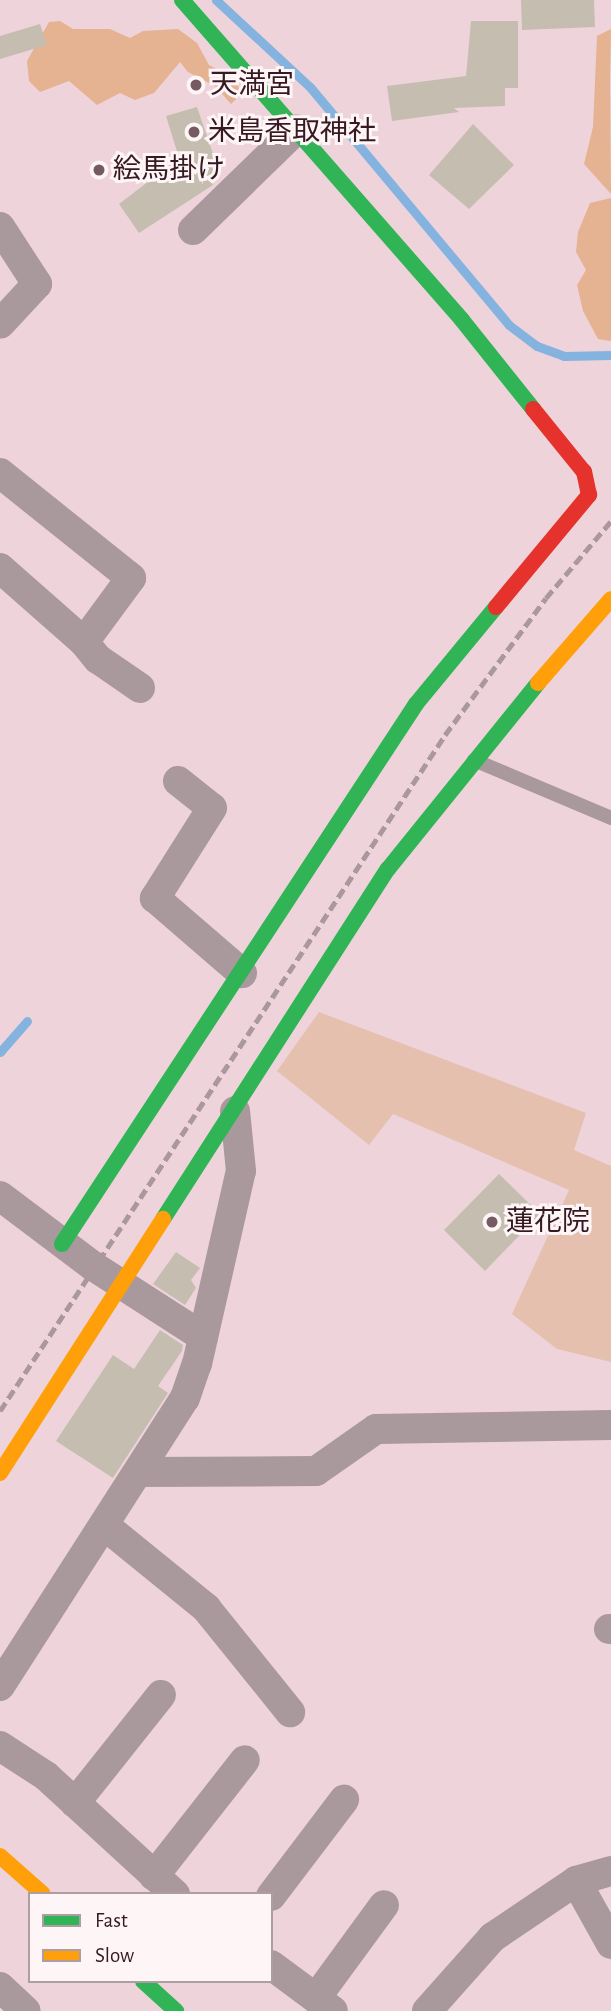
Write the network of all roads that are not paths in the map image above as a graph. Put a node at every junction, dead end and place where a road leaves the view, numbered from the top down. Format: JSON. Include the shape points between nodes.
{"nodes":[{"id":1,"x":182,"y":0,"type":"edge"},
{"id":2,"x":296,"y":130,"type":"junction"},
{"id":3,"x":193,"y":230,"type":"dead end"},
{"id":4,"x":14,"y":238,"type":"edge"},
{"id":5,"x":0,"y":324,"type":"edge"},
{"id":6,"x":0,"y":473,"type":"edge"},
{"id":7,"x":0,"y":568,"type":"edge"},
{"id":8,"x":611,"y":599,"type":"edge"},
{"id":9,"x":84,"y":642,"type":"junction"},
{"id":10,"x":140,"y":688,"type":"dead end"},
{"id":11,"x":473,"y":760,"type":"junction"},
{"id":12,"x":178,"y":781,"type":"dead end"},
{"id":13,"x":611,"y":818,"type":"edge"},
{"id":14,"x":242,"y":973,"type":"junction"},
{"id":15,"x":235,"y":1111,"type":"junction"},
{"id":16,"x":1,"y":1199,"type":"edge"},
{"id":17,"x":62,"y":1244,"type":"junction"},
{"id":18,"x":121,"y":1286,"type":"junction"},
{"id":19,"x":203,"y":1337,"type":"junction"},
{"id":20,"x":611,"y":1425,"type":"edge"},
{"id":21,"x":0,"y":1472,"type":"edge"},
{"id":22,"x":139,"y":1472,"type":"junction"},
{"id":23,"x":104,"y":1525,"type":"junction"},
{"id":24,"x":0,"y":1686,"type":"edge"},
{"id":25,"x":161,"y":1695,"type":"dead end"},
{"id":26,"x":290,"y":1712,"type":"dead end"},
{"id":27,"x":0,"y":1746,"type":"edge"},
{"id":28,"x":246,"y":1760,"type":"dead end"},
{"id":29,"x":344,"y":1800,"type":"dead end"},
{"id":30,"x":75,"y":1803,"type":"junction"},
{"id":31,"x":0,"y":1856,"type":"edge"},
{"id":32,"x":611,"y":1871,"type":"edge"},
{"id":33,"x":576,"y":1881,"type":"junction"},
{"id":34,"x":165,"y":1885,"type":"edge"},
{"id":35,"x":41,"y":1892,"type":"edge"},
{"id":36,"x":273,"y":1893,"type":"edge"},
{"id":37,"x":384,"y":1905,"type":"dead end"},
{"id":38,"x":611,"y":1944,"type":"edge"},
{"id":39,"x":273,"y":1966,"type":"edge"},
{"id":40,"x":145,"y":1983,"type":"edge"},
{"id":41,"x":0,"y":1987,"type":"edge"},
{"id":42,"x":324,"y":2004,"type":"edge"},
{"id":43,"x":26,"y":2011,"type":"edge"},
{"id":44,"x":176,"y":2011,"type":"edge"},
{"id":45,"x":427,"y":2011,"type":"edge"}],
"edges":[{"from":1,"to":2,"type":"street"},
{"from":2,"to":3,"type":"street"},
{"from":2,"to":14,"type":"street","via":[[462,320],[584,472],[589,495],[416,704]]},
{"from":4,"to":5,"type":"street","via":[[37,284]]},
{"from":6,"to":9,"type":"street","via":[[131,578]]},
{"from":7,"to":9,"type":"street"},
{"from":8,"to":11,"type":"street"},
{"from":9,"to":10,"type":"street","via":[[98,659]]},
{"from":11,"to":13,"type":"lane"},
{"from":11,"to":15,"type":"street","via":[[388,869]]},
{"from":12,"to":14,"type":"street","via":[[212,808],[155,898]]},
{"from":14,"to":17,"type":"street"},
{"from":15,"to":18,"type":"street"},
{"from":15,"to":19,"type":"street","via":[[241,1171]]},
{"from":16,"to":17,"type":"street"},
{"from":17,"to":18,"type":"street"},
{"from":18,"to":19,"type":"street"},
{"from":18,"to":21,"type":"street"},
{"from":19,"to":22,"type":"street","via":[[185,1398]]},
{"from":20,"to":22,"type":"street","via":[[376,1429],[316,1472]]},
{"from":22,"to":23,"type":"street"},
{"from":23,"to":24,"type":"street"},
{"from":23,"to":26,"type":"street","via":[[206,1608]]},
{"from":25,"to":30,"type":"street"},
{"from":27,"to":30,"type":"street","via":[[31,1763]]},
{"from":28,"to":34,"type":"street"},
{"from":29,"to":36,"type":"street"},
{"from":30,"to":34,"type":"street"},
{"from":31,"to":35,"type":"street"},
{"from":32,"to":33,"type":"street"},
{"from":33,"to":38,"type":"street"},
{"from":33,"to":45,"type":"street","via":[[493,1937]]},
{"from":37,"to":42,"type":"street"},
{"from":39,"to":42,"type":"street"},
{"from":40,"to":44,"type":"street"},
{"from":41,"to":43,"type":"street"}]}
